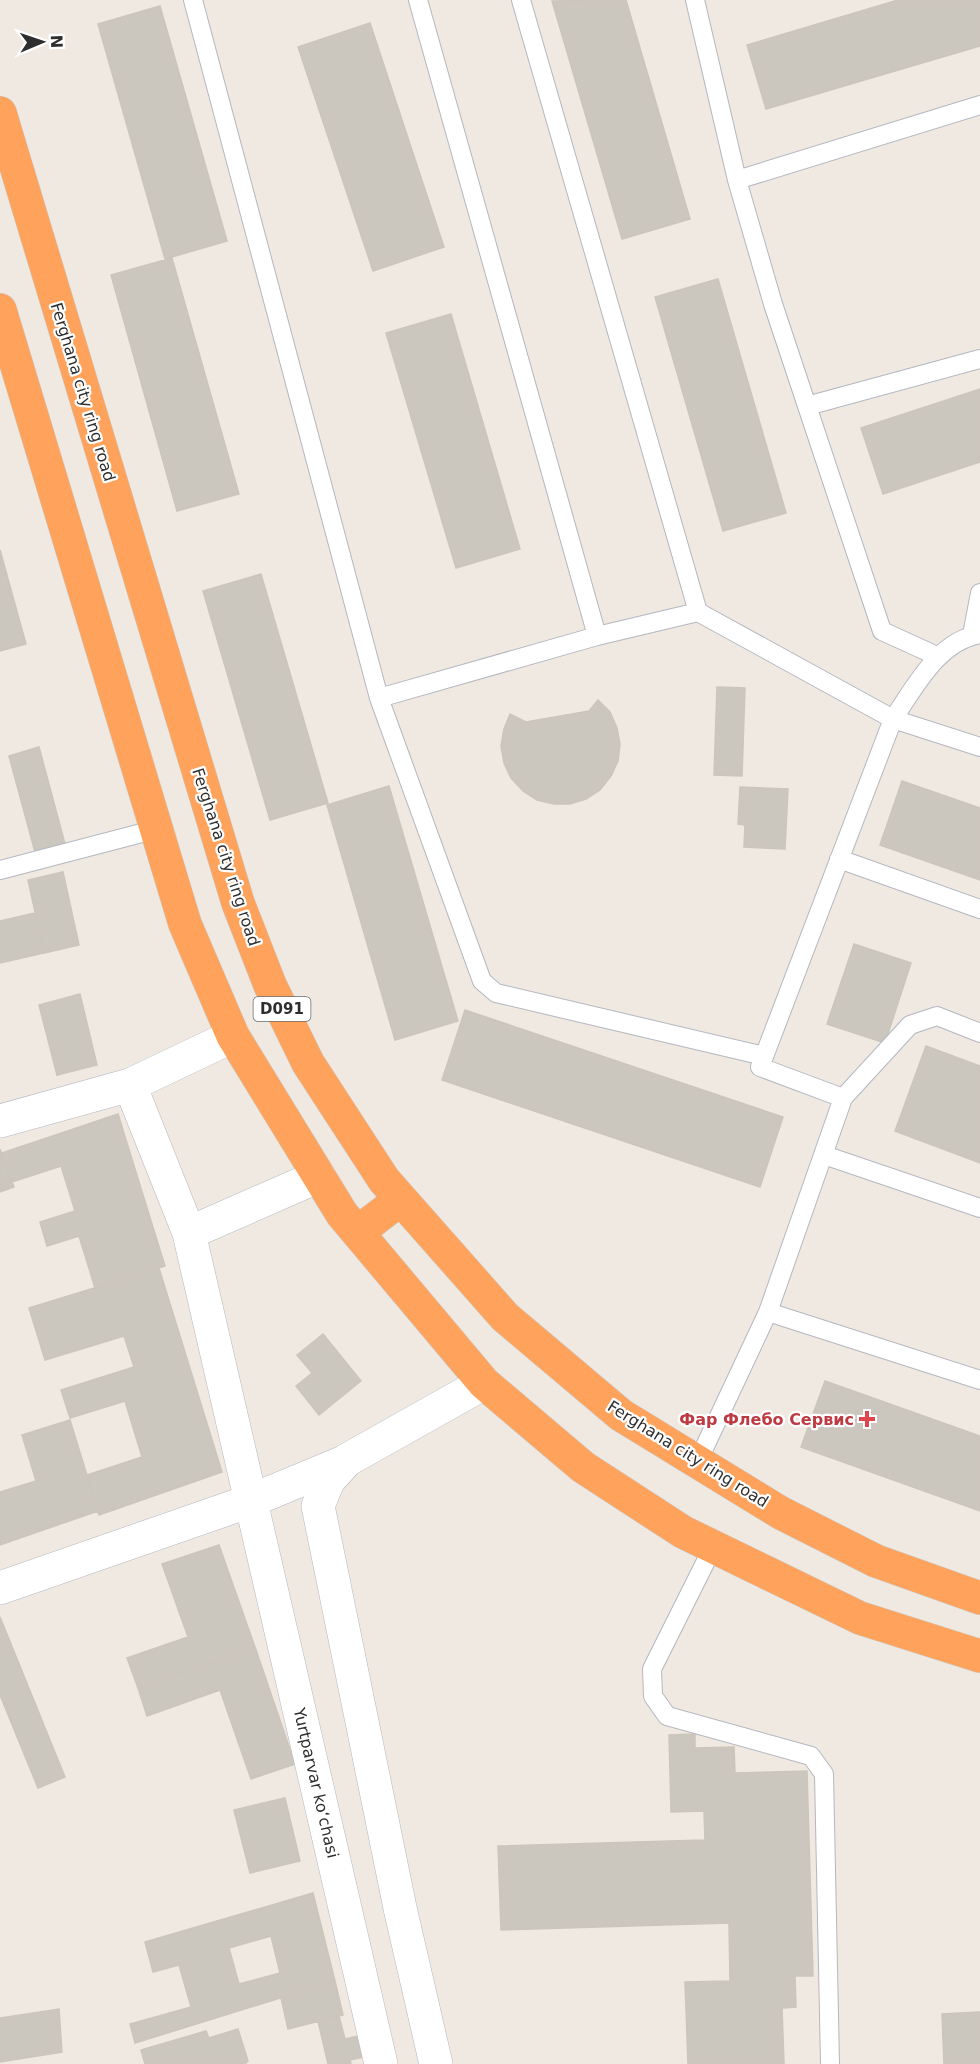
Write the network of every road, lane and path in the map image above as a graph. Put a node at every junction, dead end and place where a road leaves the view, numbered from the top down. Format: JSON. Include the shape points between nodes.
{"nodes":[{"id":1,"x":193,"y":0,"type":"edge"},
{"id":2,"x":418,"y":0,"type":"edge"},
{"id":3,"x":521,"y":0,"type":"edge"},
{"id":4,"x":695,"y":0,"type":"edge"},
{"id":5,"x":980,"y":105,"type":"edge"},
{"id":6,"x":0,"y":113,"type":"edge"},
{"id":7,"x":737,"y":180,"type":"junction"},
{"id":8,"x":0,"y":310,"type":"edge"},
{"id":9,"x":980,"y":358,"type":"edge"},
{"id":10,"x":807,"y":406,"type":"junction"},
{"id":11,"x":980,"y":592,"type":"edge"},
{"id":12,"x":698,"y":612,"type":"junction"},
{"id":13,"x":976,"y":635,"type":"edge"},
{"id":14,"x":597,"y":636,"type":"junction"},
{"id":15,"x":937,"y":656,"type":"junction"},
{"id":16,"x":379,"y":698,"type":"junction"},
{"id":17,"x":893,"y":719,"type":"junction"},
{"id":18,"x":980,"y":747,"type":"edge"},
{"id":19,"x":157,"y":830,"type":"junction"},
{"id":20,"x":839,"y":858,"type":"junction"},
{"id":21,"x":0,"y":870,"type":"edge"},
{"id":22,"x":980,"y":909,"type":"edge"},
{"id":23,"x":980,"y":1033,"type":"edge"},
{"id":24,"x":232,"y":1036,"type":"junction"},
{"id":25,"x":764,"y":1056,"type":"junction"},
{"id":26,"x":130,"y":1085,"type":"junction"},
{"id":27,"x":843,"y":1098,"type":"junction"},
{"id":28,"x":0,"y":1121,"type":"edge"},
{"id":29,"x":824,"y":1155,"type":"junction"},
{"id":30,"x":319,"y":1176,"type":"junction"},
{"id":31,"x":400,"y":1199,"type":"junction"},
{"id":32,"x":980,"y":1208,"type":"edge"},
{"id":33,"x":358,"y":1232,"type":"junction"},
{"id":34,"x":189,"y":1233,"type":"junction"},
{"id":35,"x":768,"y":1312,"type":"junction"},
{"id":36,"x":980,"y":1380,"type":"edge"},
{"id":37,"x":484,"y":1383,"type":"junction"},
{"id":38,"x":347,"y":1460,"type":"junction"},
{"id":39,"x":698,"y":1461,"type":"junction"},
{"id":40,"x":250,"y":1501,"type":"junction"},
{"id":41,"x":713,"y":1547,"type":"junction"},
{"id":42,"x":0,"y":1588,"type":"edge"},
{"id":43,"x":980,"y":1598,"type":"edge"},
{"id":44,"x":980,"y":1656,"type":"edge"},
{"id":45,"x":381,"y":2064,"type":"edge"},
{"id":46,"x":436,"y":2064,"type":"edge"},
{"id":47,"x":830,"y":2064,"type":"edge"}],
"edges":[{"from":1,"to":16,"type":"lane"},
{"from":2,"to":14,"type":"lane"},
{"from":3,"to":12,"type":"lane"},
{"from":4,"to":7,"type":"lane"},
{"from":5,"to":7,"type":"lane"},
{"from":6,"to":31,"type":"highway","name":"Ferghana city ring road","number":"D091","via":[[238,903],[270,985],[308,1063]]},
{"from":7,"to":10,"type":"lane"},
{"from":8,"to":19,"type":"highway"},
{"from":9,"to":10,"type":"lane"},
{"from":10,"to":15,"type":"lane","via":[[882,631]]},
{"from":11,"to":13,"type":"lane"},
{"from":12,"to":14,"type":"lane"},
{"from":12,"to":17,"type":"lane"},
{"from":13,"to":15,"type":"lane"},
{"from":14,"to":16,"type":"lane"},
{"from":15,"to":17,"type":"lane"},
{"from":16,"to":25,"type":"lane","via":[[482,981],[496,993]]},
{"from":17,"to":18,"type":"lane"},
{"from":17,"to":20,"type":"lane"},
{"from":19,"to":21,"type":"lane"},
{"from":19,"to":24,"type":"highway","via":[[185,924]]},
{"from":20,"to":22,"type":"lane"},
{"from":20,"to":25,"type":"lane"},
{"from":23,"to":27,"type":"lane","via":[[937,1016],[910,1026]]},
{"from":24,"to":26,"type":"street"},
{"from":24,"to":30,"type":"highway"},
{"from":25,"to":27,"type":"lane","via":[[760,1067]]},
{"from":26,"to":28,"type":"street"},
{"from":26,"to":34,"type":"street","name":"Yurtparvar koʻchasi"},
{"from":27,"to":29,"type":"lane"},
{"from":29,"to":32,"type":"lane"},
{"from":29,"to":35,"type":"lane"},
{"from":30,"to":33,"type":"highway"},
{"from":30,"to":34,"type":"street"},
{"from":31,"to":33,"type":"highway"},
{"from":31,"to":39,"type":"highway","name":"Ferghana city ring road","number":"D091","via":[[505,1317],[621,1414]]},
{"from":33,"to":37,"type":"highway"},
{"from":34,"to":40,"type":"street","name":"Yurtparvar koʻchasi"},
{"from":35,"to":36,"type":"lane"},
{"from":35,"to":39,"type":"lane"},
{"from":37,"to":38,"type":"street"},
{"from":37,"to":41,"type":"highway","via":[[583,1467]]},
{"from":38,"to":40,"type":"street"},
{"from":38,"to":46,"type":"street","via":[[328,1481],[318,1506]]},
{"from":39,"to":43,"type":"highway","name":"Ferghana city ring road","number":"D091","via":[[781,1513],[876,1561]]},
{"from":40,"to":42,"type":"street"},
{"from":40,"to":45,"type":"street","name":"Yurtparvar koʻchasi"},
{"from":41,"to":44,"type":"highway","via":[[860,1618]]},
{"from":41,"to":47,"type":"lane","via":[[652,1670],[653,1696],[667,1716],[811,1756],[824,1774]]}]}
